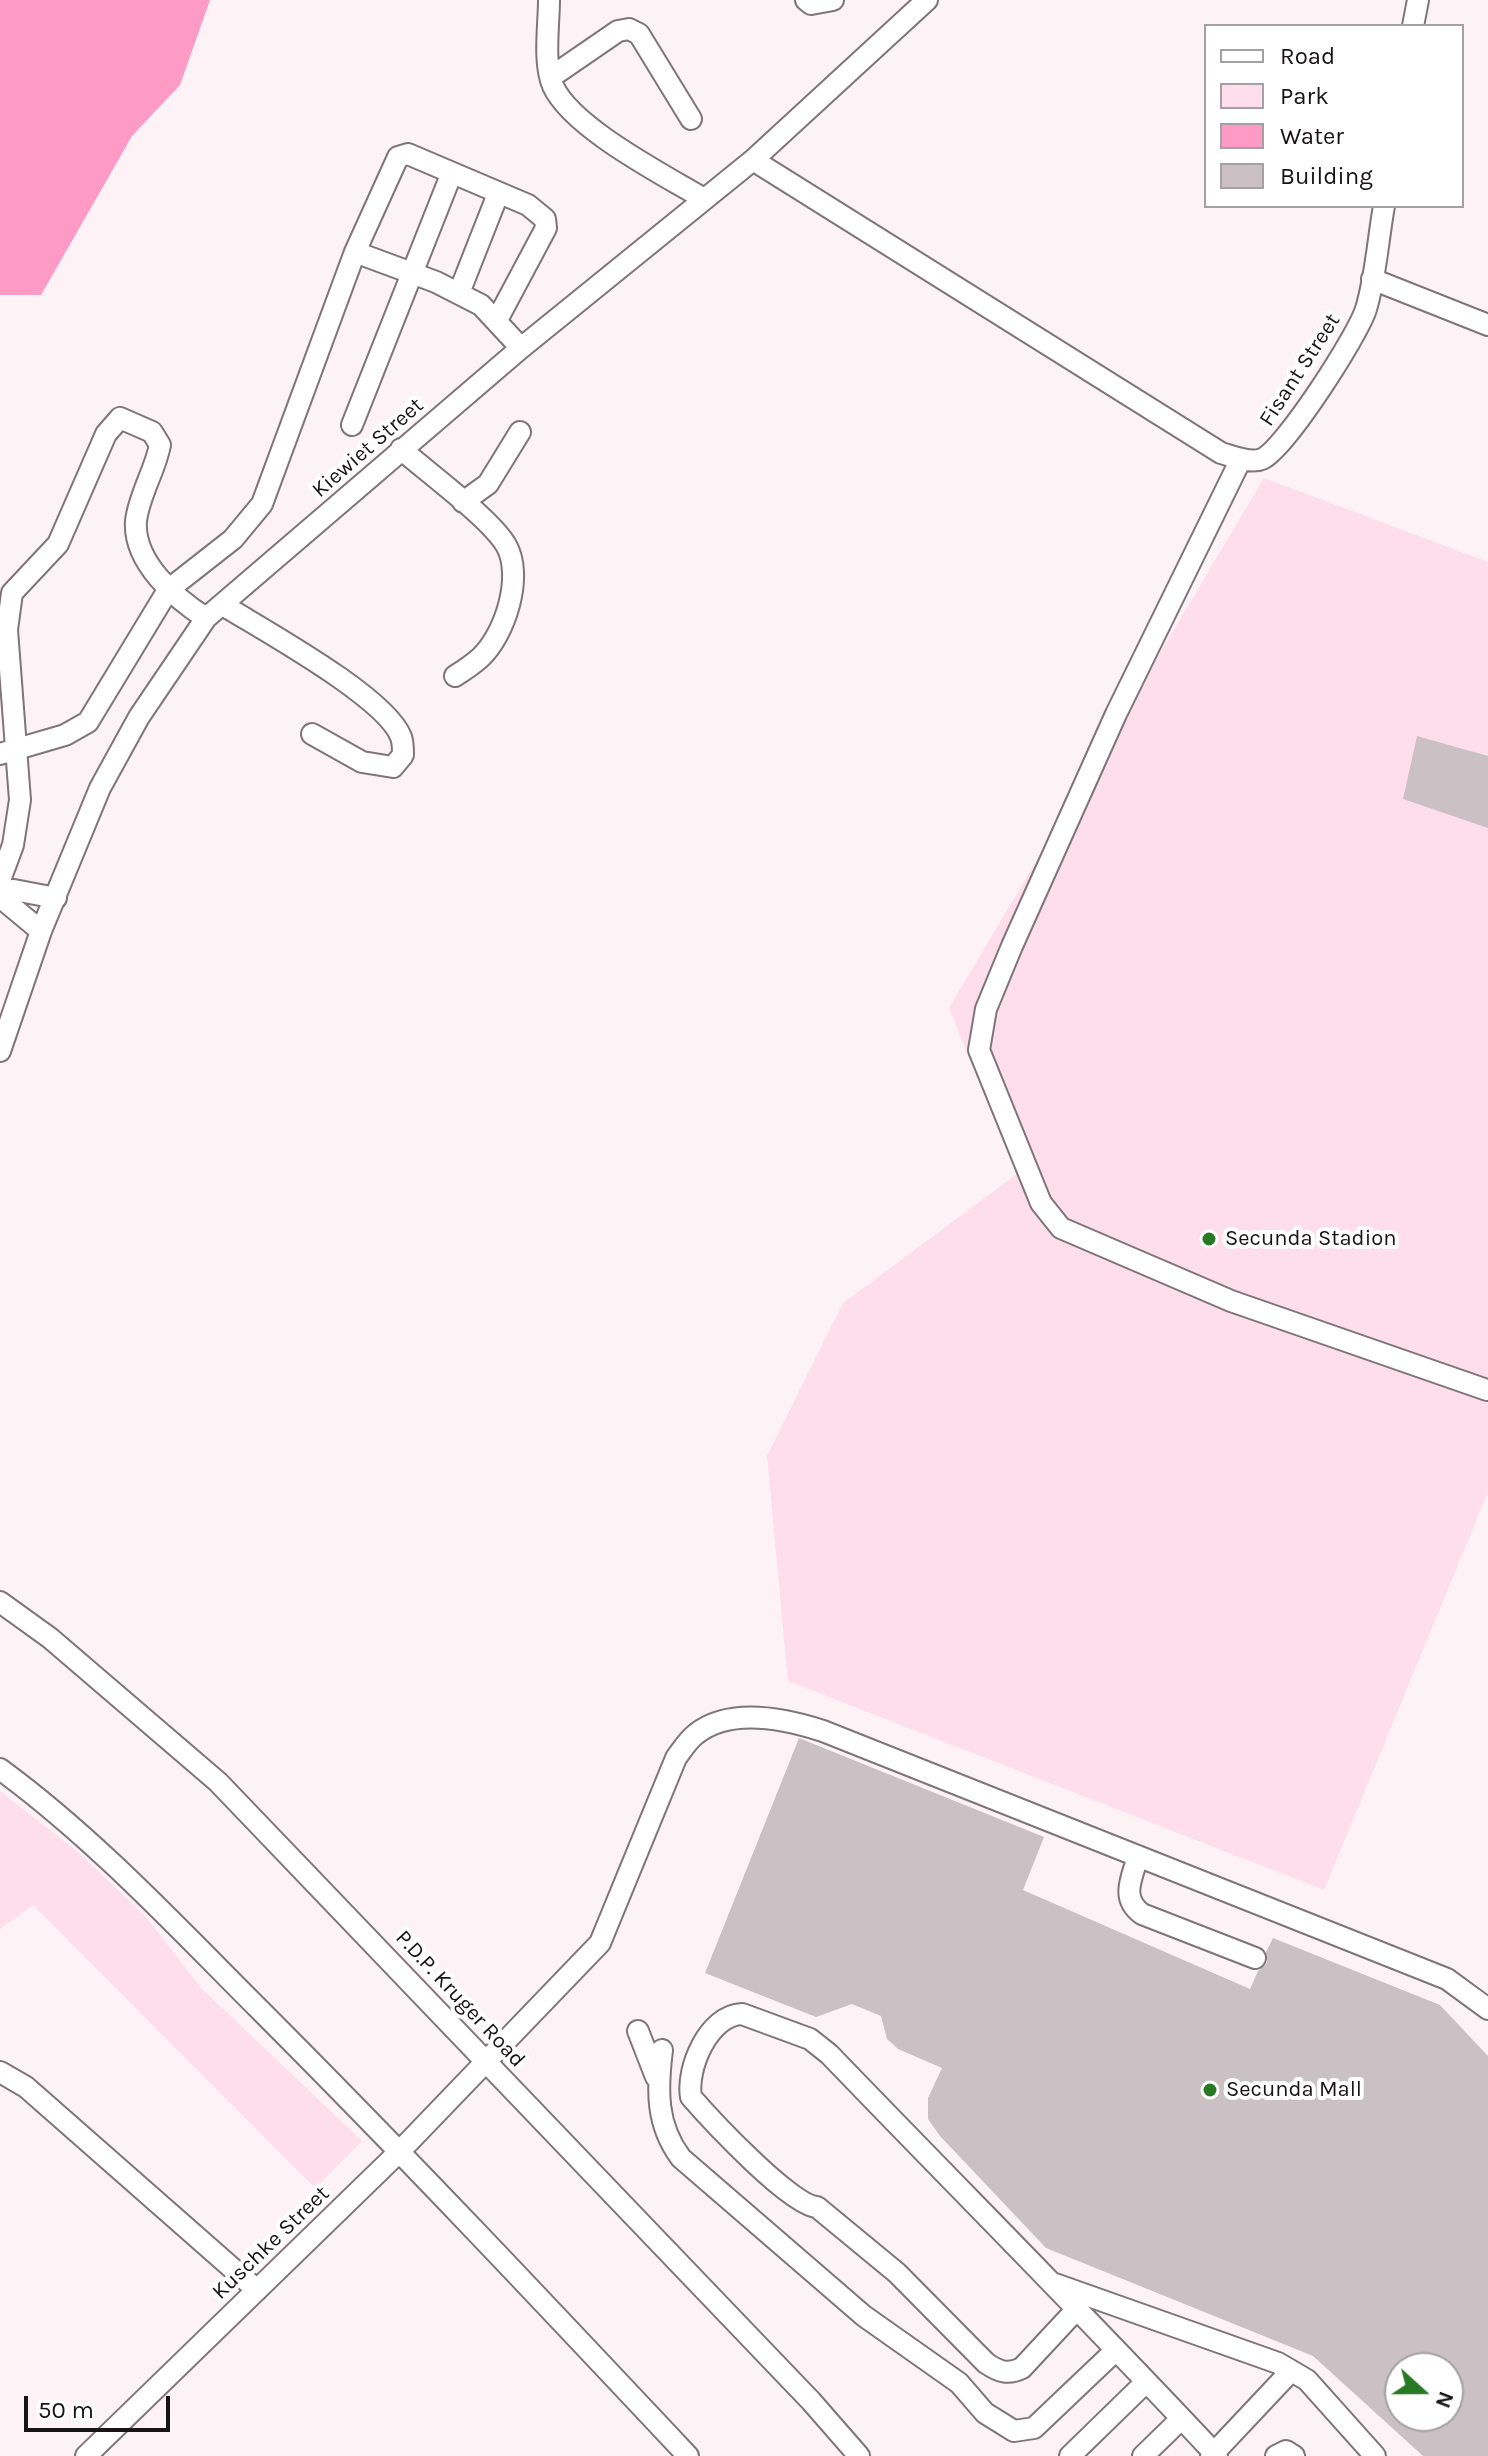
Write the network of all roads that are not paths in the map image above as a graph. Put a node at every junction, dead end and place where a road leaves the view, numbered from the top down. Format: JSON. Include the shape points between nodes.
{"nodes":[{"id":1,"x":549,"y":0,"type":"edge"},
{"id":2,"x":806,"y":0,"type":"edge"},
{"id":3,"x":833,"y":0,"type":"edge"},
{"id":4,"x":927,"y":0,"type":"edge"},
{"id":5,"x":1418,"y":0,"type":"edge"},
{"id":6,"x":1413,"y":24,"type":"edge"},
{"id":7,"x":551,"y":77,"type":"junction"},
{"id":8,"x":691,"y":119,"type":"dead end"},
{"id":9,"x":753,"y":160,"type":"junction"},
{"id":10,"x":451,"y":175,"type":"junction"},
{"id":11,"x":498,"y":194,"type":"junction"},
{"id":12,"x":704,"y":199,"type":"junction"},
{"id":13,"x":1384,"y":208,"type":"edge"},
{"id":14,"x":355,"y":252,"type":"junction"},
{"id":15,"x":411,"y":273,"type":"junction"},
{"id":16,"x":1372,"y":279,"type":"junction"},
{"id":17,"x":459,"y":293,"type":"junction"},
{"id":18,"x":497,"y":320,"type":"junction"},
{"id":19,"x":1488,"y":325,"type":"edge"},
{"id":20,"x":521,"y":348,"type":"junction"},
{"id":21,"x":352,"y":425,"type":"dead end"},
{"id":22,"x":520,"y":432,"type":"dead end"},
{"id":23,"x":401,"y":449,"type":"junction"},
{"id":24,"x":1251,"y":459,"type":"junction"},
{"id":25,"x":463,"y":502,"type":"junction"},
{"id":26,"x":168,"y":590,"type":"junction"},
{"id":27,"x":6,"y":593,"type":"edge"},
{"id":28,"x":223,"y":605,"type":"junction"},
{"id":29,"x":206,"y":618,"type":"junction"},
{"id":30,"x":455,"y":676,"type":"dead end"},
{"id":31,"x":312,"y":734,"type":"dead end"},
{"id":32,"x":8,"y":751,"type":"edge"},
{"id":33,"x":0,"y":880,"type":"edge"},
{"id":34,"x":0,"y":894,"type":"edge"},
{"id":35,"x":56,"y":898,"type":"junction"},
{"id":36,"x":41,"y":931,"type":"junction"},
{"id":37,"x":0,"y":1051,"type":"edge"},
{"id":38,"x":1487,"y":1390,"type":"edge"},
{"id":39,"x":0,"y":1602,"type":"edge"},
{"id":40,"x":0,"y":1769,"type":"edge"},
{"id":41,"x":1138,"y":1856,"type":"junction"},
{"id":42,"x":1255,"y":1958,"type":"dead end"},
{"id":43,"x":1488,"y":2009,"type":"edge"},
{"id":44,"x":638,"y":2031,"type":"dead end"},
{"id":45,"x":662,"y":2050,"type":"dead end"},
{"id":46,"x":486,"y":2062,"type":"junction"},
{"id":47,"x":0,"y":2072,"type":"edge"},
{"id":48,"x":658,"y":2085,"type":"junction"},
{"id":49,"x":400,"y":2151,"type":"junction"},
{"id":50,"x":1049,"y":2282,"type":"junction"},
{"id":51,"x":257,"y":2290,"type":"junction"},
{"id":52,"x":1076,"y":2310,"type":"junction"},
{"id":53,"x":1115,"y":2351,"type":"junction"},
{"id":54,"x":1291,"y":2371,"type":"junction"},
{"id":55,"x":1146,"y":2382,"type":"junction"},
{"id":56,"x":1181,"y":2419,"type":"junction"},
{"id":57,"x":1214,"y":2455,"type":"edge"},
{"id":58,"x":86,"y":2456,"type":"edge"},
{"id":59,"x":688,"y":2456,"type":"edge"},
{"id":60,"x":859,"y":2456,"type":"edge"},
{"id":61,"x":1070,"y":2456,"type":"edge"},
{"id":62,"x":1143,"y":2456,"type":"edge"},
{"id":63,"x":1276,"y":2456,"type":"edge"},
{"id":64,"x":1294,"y":2456,"type":"edge"},
{"id":65,"x":1375,"y":2456,"type":"edge"}],
"edges":[{"from":1,"to":7,"type":"street"},
{"from":2,"to":3,"type":"street"},
{"from":4,"to":9,"type":"street","name":"Kiewiet Street"},
{"from":5,"to":6,"type":"street"},
{"from":7,"to":8,"type":"street","via":[[618,31],[629,29],[639,34]]},
{"from":7,"to":12,"type":"street","via":[[559,95],[589,126]]},
{"from":9,"to":12,"type":"street","name":"Kiewiet Street"},
{"from":9,"to":24,"type":"street","via":[[1221,453]]},
{"from":10,"to":11,"type":"street"},
{"from":10,"to":14,"type":"street","via":[[408,154],[398,157]]},
{"from":10,"to":15,"type":"street"},
{"from":11,"to":17,"type":"street"},
{"from":11,"to":18,"type":"street","via":[[542,214],[546,224]]},
{"from":12,"to":20,"type":"street","name":"Kiewiet Street"},
{"from":13,"to":16,"type":"street","name":"Fisant Street"},
{"from":14,"to":15,"type":"street"},
{"from":14,"to":26,"type":"street","via":[[262,504],[233,539]]},
{"from":15,"to":17,"type":"street"},
{"from":15,"to":21,"type":"street"},
{"from":16,"to":19,"type":"street"},
{"from":16,"to":24,"type":"street","name":"Fisant Street","via":[[1356,332],[1281,444]]},
{"from":17,"to":18,"type":"street"},
{"from":18,"to":20,"type":"street"},
{"from":20,"to":23,"type":"street","name":"Kiewiet Street"},
{"from":22,"to":25,"type":"street","via":[[488,484]]},
{"from":23,"to":25,"type":"street"},
{"from":23,"to":28,"type":"street","name":"Kiewiet Street"},
{"from":24,"to":38,"type":"street","name":"Fisant Street","via":[[1116,714],[986,1009],[979,1050],[1041,1203],[1061,1228],[1231,1301]]},
{"from":25,"to":30,"type":"street","via":[[505,543],[514,565],[507,611],[491,643]]},
{"from":26,"to":27,"type":"street","via":[[148,559],[136,524],[160,445],[152,432],[120,418],[106,434],[58,544]]},
{"from":26,"to":29,"type":"street"},
{"from":26,"to":32,"type":"street","via":[[88,722],[65,735]]},
{"from":27,"to":32,"type":"street"},
{"from":28,"to":29,"type":"street","name":"Kiewiet Street"},
{"from":28,"to":31,"type":"street","via":[[345,682],[392,722],[402,737],[403,755],[393,767],[370,765]]},
{"from":29,"to":35,"type":"street","name":"Kiewiet Street","via":[[139,717],[100,788]]},
{"from":32,"to":33,"type":"street","via":[[20,800],[13,845]]},
{"from":34,"to":35,"type":"street","via":[[14,890]]},
{"from":34,"to":36,"type":"street"},
{"from":35,"to":36,"type":"street","name":"Kiewiet Street"},
{"from":36,"to":37,"type":"street","name":"Kiewiet Street"},
{"from":39,"to":46,"type":"street","name":"P.D.P. Kruger Road","via":[[50,1638],[218,1782]]},
{"from":40,"to":49,"type":"street","via":[[124,1876]]},
{"from":41,"to":42,"type":"street","via":[[1128,1893],[1132,1907]]},
{"from":41,"to":43,"type":"street","name":"Kuschke Street","via":[[1447,1979]]},
{"from":41,"to":46,"type":"street","name":"Kuschke Street","via":[[823,1731],[782,1718],[726,1722],[697,1733],[676,1758],[600,1943]]},
{"from":44,"to":48,"type":"street"},
{"from":45,"to":48,"type":"street"},
{"from":46,"to":49,"type":"street","name":"Kuschke Street"},
{"from":46,"to":60,"type":"street","name":"P.D.P. Kruger Road"},
{"from":47,"to":51,"type":"street","via":[[26,2087]]},
{"from":48,"to":53,"type":"street","via":[[665,2134],[681,2158],[864,2316],[959,2383],[1003,2427],[1034,2428]]},
{"from":49,"to":51,"type":"street","name":"Kuschke Street"},
{"from":49,"to":59,"type":"street"},
{"from":50,"to":52,"type":"street"},
{"from":50,"to":52,"type":"street","via":[[810,2039],[742,2014],[732,2014],[715,2026],[690,2075],[691,2097],[769,2176],[808,2206],[817,2207],[897,2273],[986,2363],[1002,2372],[1022,2368]]},
{"from":50,"to":54,"type":"street"},
{"from":51,"to":58,"type":"street","name":"Kuschke Street"},
{"from":52,"to":53,"type":"street"},
{"from":53,"to":55,"type":"street"},
{"from":54,"to":57,"type":"street"},
{"from":54,"to":65,"type":"street","via":[[1307,2380]]},
{"from":55,"to":56,"type":"street"},
{"from":55,"to":61,"type":"street"},
{"from":56,"to":57,"type":"street"},
{"from":56,"to":62,"type":"street"},
{"from":63,"to":64,"type":"street","via":[[1286,2451]]}]}
